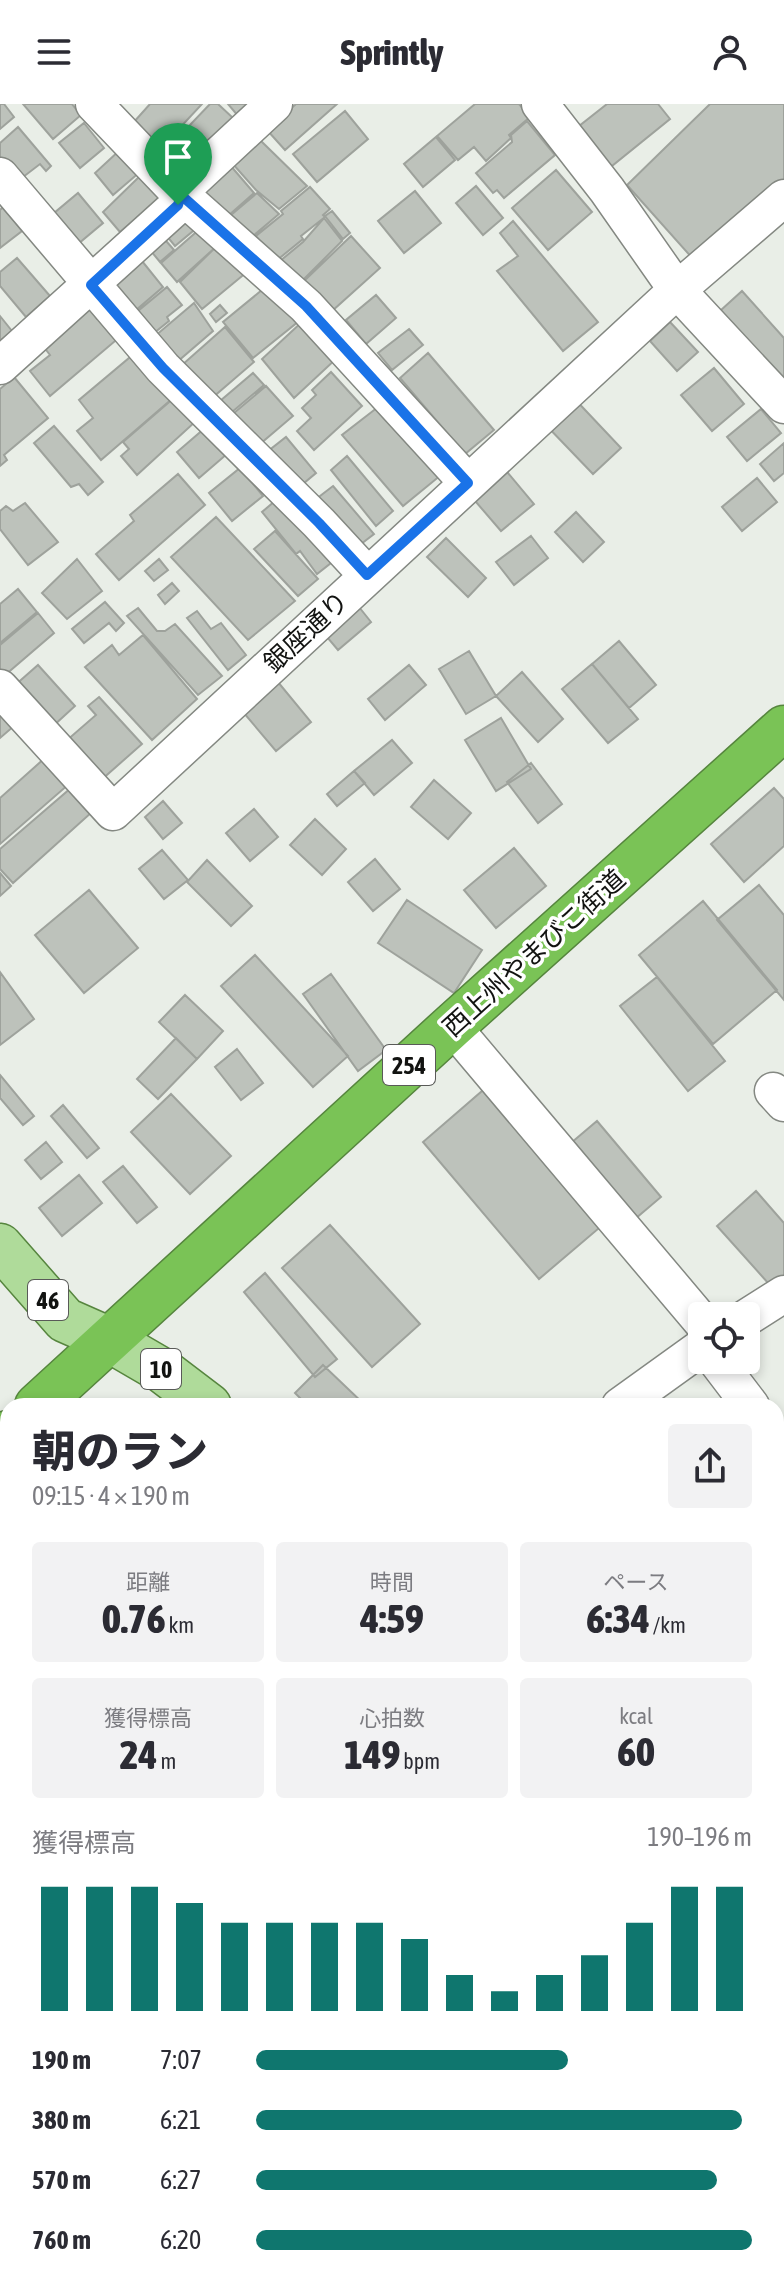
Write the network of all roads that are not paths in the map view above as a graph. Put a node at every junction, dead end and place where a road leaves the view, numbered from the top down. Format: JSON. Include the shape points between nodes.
{"nodes":[{"id":1,"x":94,"y":104,"type":"edge"},
{"id":2,"x":274,"y":104,"type":"edge"},
{"id":3,"x":540,"y":104,"type":"edge"},
{"id":4,"x":0,"y":176,"type":"edge"},
{"id":5,"x":181,"y":195,"type":"junction"},
{"id":6,"x":784,"y":198,"type":"edge"},
{"id":7,"x":91,"y":285,"type":"junction"},
{"id":8,"x":677,"y":290,"type":"junction"},
{"id":9,"x":0,"y":366,"type":"edge"},
{"id":10,"x":784,"y":405,"type":"edge"},
{"id":11,"x":468,"y":483,"type":"junction"},
{"id":12,"x":367,"y":575,"type":"junction"},
{"id":13,"x":0,"y":688,"type":"edge"},
{"id":14,"x":784,"y":728,"type":"edge"},
{"id":15,"x":452,"y":1026,"type":"junction"},
{"id":16,"x":0,"y":1246,"type":"edge"},
{"id":17,"x":784,"y":1294,"type":"edge"},
{"id":18,"x":688,"y":1305,"type":"edge"},
{"id":19,"x":760,"y":1309,"type":"edge"},
{"id":20,"x":108,"y":1339,"type":"junction"},
{"id":21,"x":688,"y":1357,"type":"edge"},
{"id":22,"x":727,"y":1374,"type":"edge"},
{"id":23,"x":45,"y":1398,"type":"edge"},
{"id":24,"x":198,"y":1398,"type":"edge"},
{"id":25,"x":631,"y":1398,"type":"edge"},
{"id":26,"x":745,"y":1398,"type":"edge"}],
"edges":[{"from":1,"to":5,"type":"street"},
{"from":2,"to":5,"type":"street"},
{"from":3,"to":8,"type":"street"},
{"from":4,"to":7,"type":"street"},
{"from":5,"to":7,"type":"street","via":[[178,205]]},
{"from":5,"to":11,"type":"street","via":[[306,306]]},
{"from":6,"to":8,"type":"street","name":"銀座通り"},
{"from":7,"to":9,"type":"street"},
{"from":7,"to":12,"type":"street","via":[[163,368]]},
{"from":8,"to":10,"type":"street"},
{"from":8,"to":11,"type":"street","name":"銀座通り"},
{"from":11,"to":12,"type":"street","name":"銀座通り"},
{"from":12,"to":13,"type":"street","name":"銀座通り","via":[[113,812]]},
{"from":14,"to":15,"type":"highway","name":"西上州やまびこ街道","number":"254"},
{"from":15,"to":18,"type":"street"},
{"from":15,"to":20,"type":"highway","name":"西上州やまびこ街道","number":"254"},
{"from":16,"to":20,"type":"main road","number":"46","via":[[65,1320]]},
{"from":17,"to":19,"type":"street"},
{"from":20,"to":23,"type":"highway","name":"西上州やまびこ街道","number":"254"},
{"from":20,"to":24,"type":"main road","number":"10"},
{"from":21,"to":25,"type":"street"},
{"from":22,"to":26,"type":"street"}]}
